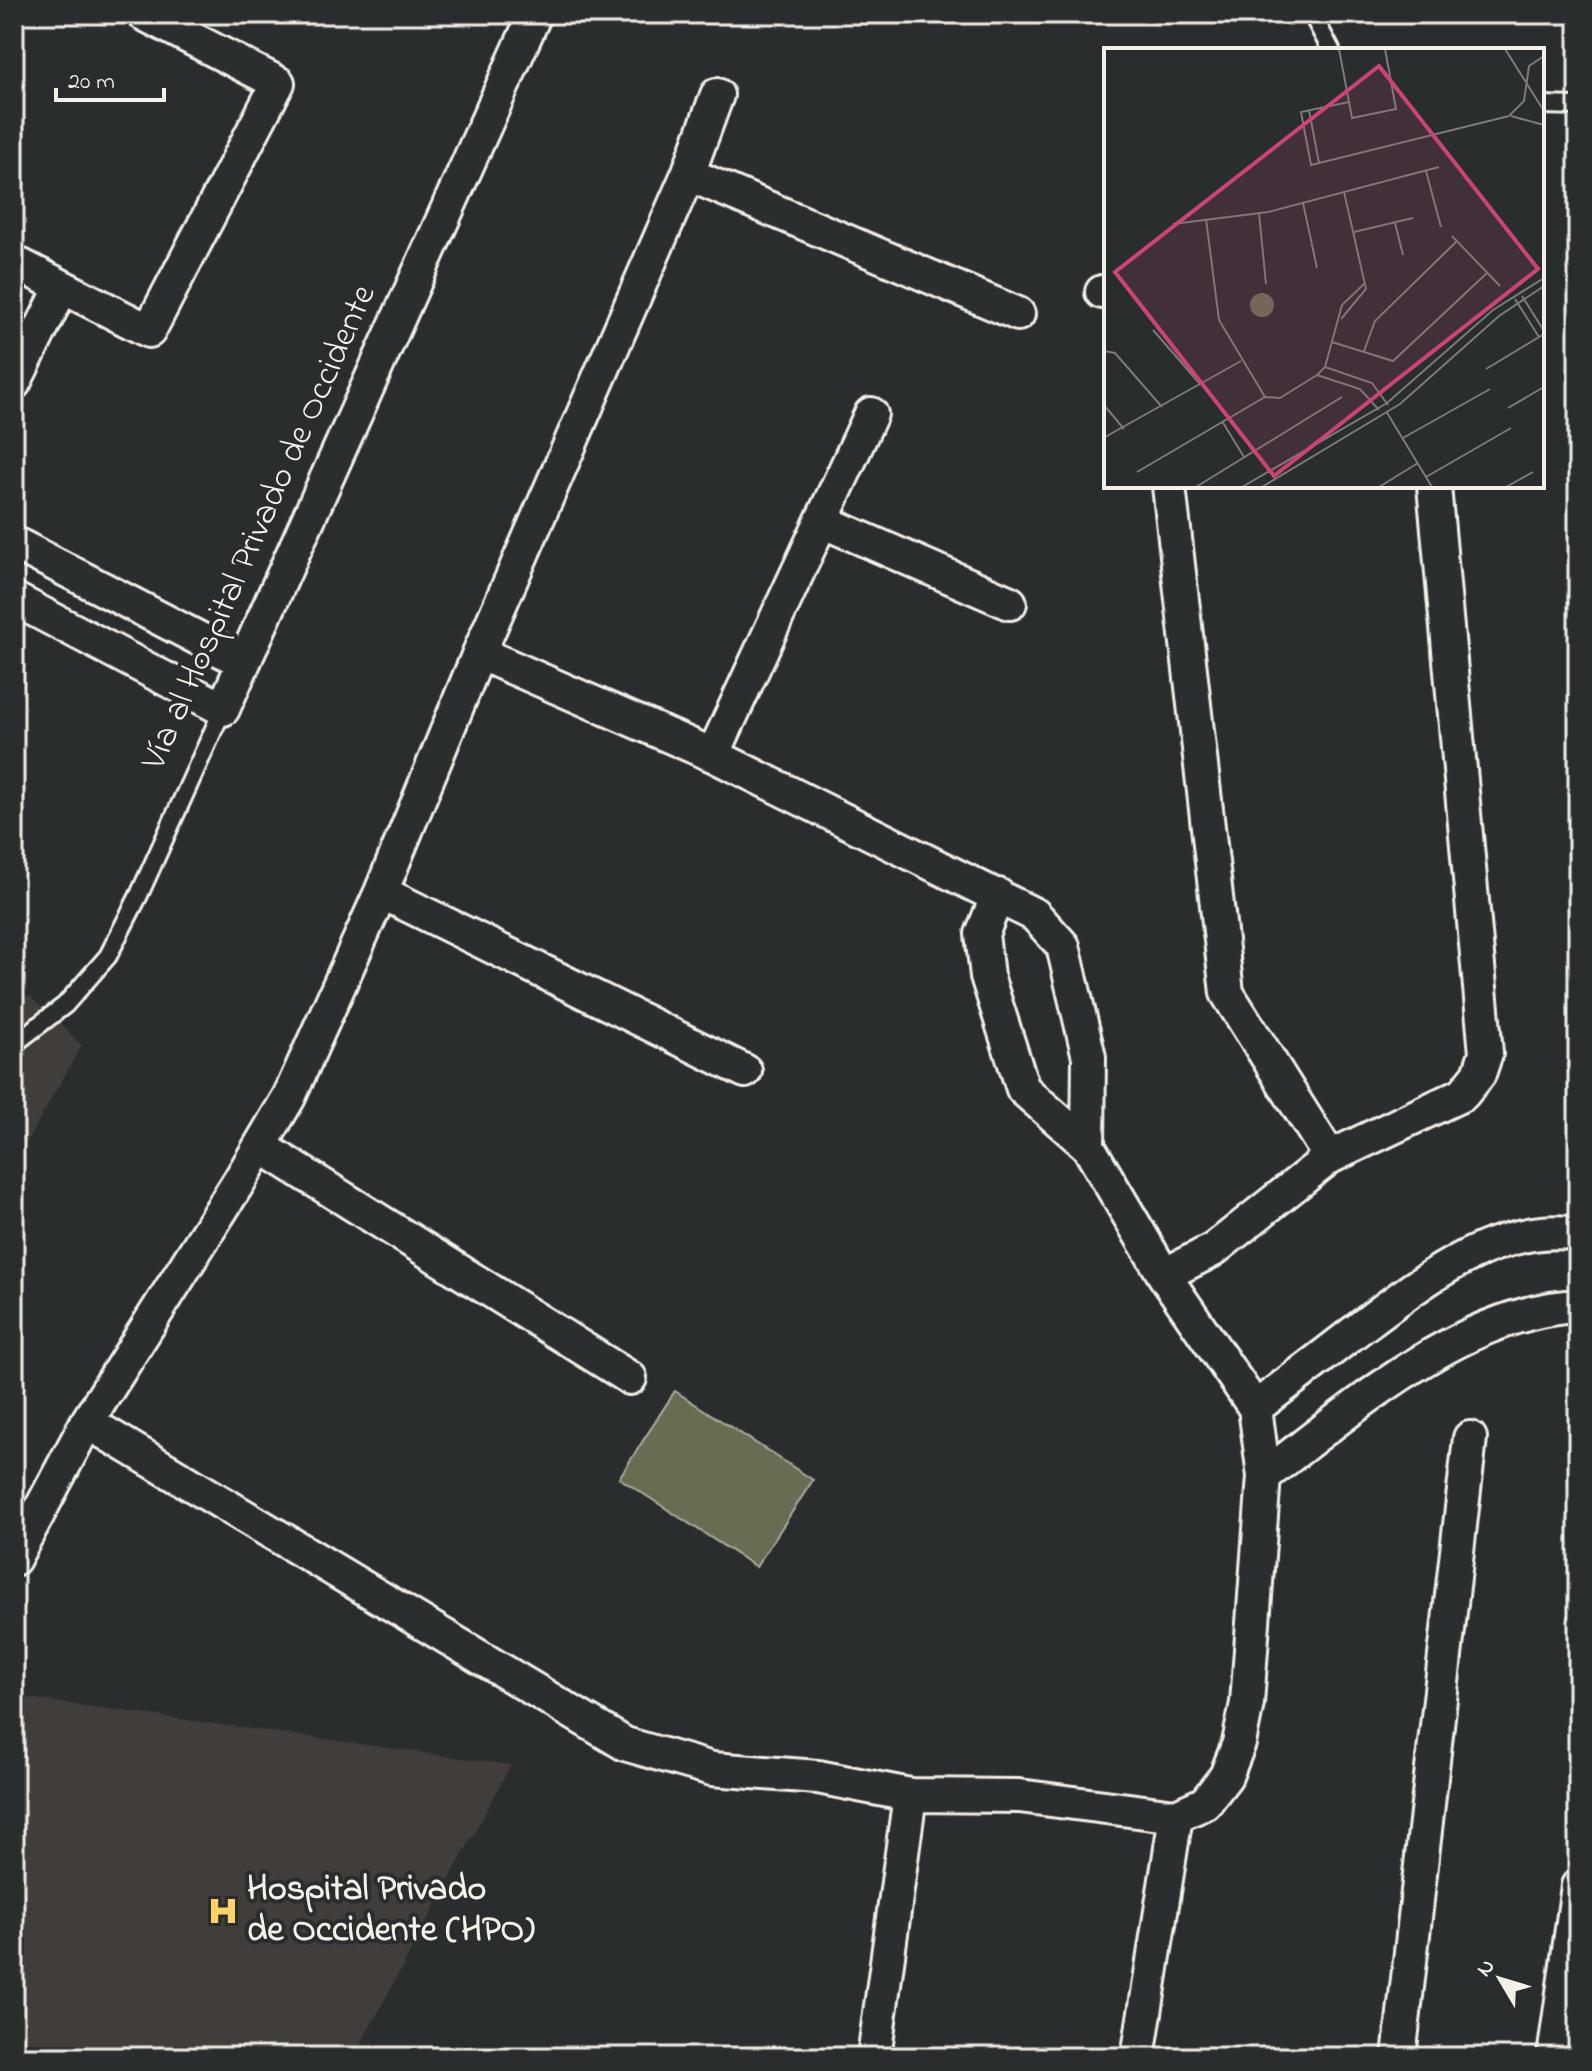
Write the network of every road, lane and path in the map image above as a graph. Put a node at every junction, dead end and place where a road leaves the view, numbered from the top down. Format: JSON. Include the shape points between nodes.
{"nodes":[{"id":1,"x":144,"y":14,"type":"edge"},
{"id":2,"x":535,"y":14,"type":"edge"},
{"id":3,"x":1312,"y":14,"type":"edge"},
{"id":4,"x":1330,"y":48,"type":"edge"},
{"id":5,"x":717,"y":95,"type":"dead end"},
{"id":6,"x":1544,"y":105,"type":"edge"},
{"id":7,"x":1578,"y":106,"type":"edge"},
{"id":8,"x":688,"y":174,"type":"junction"},
{"id":9,"x":14,"y":262,"type":"edge"},
{"id":10,"x":62,"y":287,"type":"junction"},
{"id":11,"x":1018,"y":314,"type":"dead end"},
{"id":12,"x":14,"y":383,"type":"edge"},
{"id":13,"x":871,"y":414,"type":"dead end"},
{"id":14,"x":1169,"y":488,"type":"edge"},
{"id":15,"x":1434,"y":488,"type":"edge"},
{"id":16,"x":822,"y":521,"type":"junction"},
{"id":17,"x":14,"y":543,"type":"edge"},
{"id":18,"x":14,"y":599,"type":"edge"},
{"id":19,"x":1010,"y":603,"type":"dead end"},
{"id":20,"x":479,"y":653,"type":"junction"},
{"id":21,"x":244,"y":662,"type":"junction"},
{"id":22,"x":223,"y":709,"type":"junction"},
{"id":23,"x":713,"y":755,"type":"junction"},
{"id":24,"x":381,"y":892,"type":"junction"},
{"id":25,"x":998,"y":895,"type":"junction"},
{"id":26,"x":14,"y":1044,"type":"edge"},
{"id":27,"x":745,"y":1071,"type":"dead end"},
{"id":28,"x":260,"y":1146,"type":"junction"},
{"id":29,"x":1088,"y":1146,"type":"junction"},
{"id":30,"x":1330,"y":1157,"type":"junction"},
{"id":31,"x":1578,"y":1234,"type":"edge"},
{"id":32,"x":1164,"y":1275,"type":"junction"},
{"id":33,"x":1578,"y":1306,"type":"edge"},
{"id":34,"x":630,"y":1378,"type":"dead end"},
{"id":35,"x":1255,"y":1408,"type":"junction"},
{"id":36,"x":87,"y":1422,"type":"junction"},
{"id":37,"x":1470,"y":1438,"type":"dead end"},
{"id":38,"x":1264,"y":1476,"type":"junction"},
{"id":39,"x":14,"y":1559,"type":"edge"},
{"id":40,"x":910,"y":1795,"type":"junction"},
{"id":41,"x":1176,"y":1816,"type":"junction"},
{"id":42,"x":1578,"y":1886,"type":"edge"},
{"id":43,"x":874,"y":2057,"type":"edge"},
{"id":44,"x":1138,"y":2057,"type":"edge"},
{"id":45,"x":1399,"y":2057,"type":"edge"},
{"id":46,"x":1554,"y":2057,"type":"edge"}],
"edges":[{"from":1,"to":10,"type":"street","via":[[278,83],[149,331]]},
{"from":2,"to":21,"type":"street","name":"Vía al Hospital Privado de Occidente"},
{"from":3,"to":4,"type":"lane"},
{"from":5,"to":8,"type":"street"},
{"from":6,"to":7,"type":"lane"},
{"from":8,"to":11,"type":"street"},
{"from":8,"to":20,"type":"street"},
{"from":9,"to":10,"type":"street"},
{"from":10,"to":12,"type":"street"},
{"from":13,"to":16,"type":"street"},
{"from":14,"to":30,"type":"street","via":[[1227,993]]},
{"from":15,"to":30,"type":"street","via":[[1486,1053],[1479,1074],[1463,1094]]},
{"from":16,"to":19,"type":"street"},
{"from":16,"to":23,"type":"street"},
{"from":17,"to":21,"type":"street"},
{"from":18,"to":22,"type":"street"},
{"from":20,"to":23,"type":"street"},
{"from":20,"to":24,"type":"street"},
{"from":21,"to":22,"type":"street","name":"Vía al Hospital Privado de Occidente"},
{"from":22,"to":26,"type":"lane","name":"Vía al Hospital Privado de Occidente","via":[[108,956],[65,1005]]},
{"from":23,"to":25,"type":"street"},
{"from":24,"to":27,"type":"street"},
{"from":24,"to":28,"type":"street","via":[[289,1097]]},
{"from":25,"to":29,"type":"street","via":[[1035,915],[1063,946],[1089,1057]]},
{"from":25,"to":29,"type":"street","via":[[982,934],[987,976],[1023,1089]]},
{"from":28,"to":34,"type":"street"},
{"from":28,"to":36,"type":"street"},
{"from":29,"to":32,"type":"street"},
{"from":30,"to":32,"type":"street","via":[[1213,1250]]},
{"from":31,"to":35,"type":"street","via":[[1514,1238],[1461,1259],[1404,1295]]},
{"from":32,"to":35,"type":"street"},
{"from":33,"to":38,"type":"street","via":[[1550,1307],[1498,1323],[1452,1345],[1400,1374]]},
{"from":35,"to":38,"type":"street"},
{"from":36,"to":39,"type":"street"},
{"from":36,"to":40,"type":"street","via":[[625,1744],[712,1769],[818,1777]]},
{"from":37,"to":45,"type":"street"},
{"from":38,"to":41,"type":"street","via":[[1247,1703],[1239,1743],[1226,1776],[1205,1803]]},
{"from":40,"to":41,"type":"street","via":[[1019,1796]]},
{"from":40,"to":43,"type":"street"},
{"from":41,"to":44,"type":"street"},
{"from":42,"to":46,"type":"street"}]}
